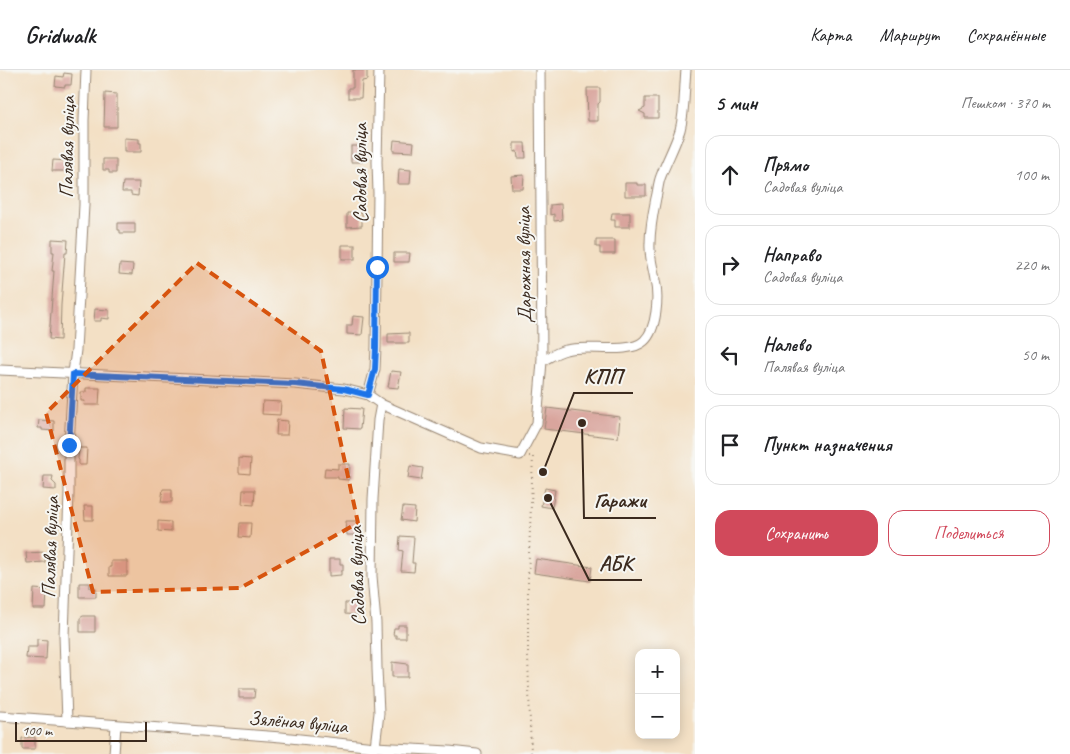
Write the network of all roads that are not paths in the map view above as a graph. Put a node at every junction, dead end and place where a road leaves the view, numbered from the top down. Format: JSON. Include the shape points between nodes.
{"nodes":[{"id":1,"x":86,"y":70,"type":"edge"},
{"id":2,"x":379,"y":70,"type":"edge"},
{"id":3,"x":540,"y":70,"type":"edge"},
{"id":4,"x":686,"y":70,"type":"edge"},
{"id":5,"x":542,"y":361,"type":"junction"},
{"id":6,"x":0,"y":370,"type":"edge"},
{"id":7,"x":73,"y":374,"type":"junction"},
{"id":8,"x":368,"y":395,"type":"junction"},
{"id":9,"x":381,"y":404,"type":"junction"},
{"id":10,"x":0,"y":716,"type":"edge"},
{"id":11,"x":67,"y":721,"type":"junction"},
{"id":12,"x":116,"y":725,"type":"junction"},
{"id":13,"x":374,"y":747,"type":"junction"},
{"id":14,"x":114,"y":754,"type":"edge"},
{"id":15,"x":477,"y":754,"type":"edge"}],
"edges":[{"from":1,"to":7,"type":"street","name":"Палявая вуліца","via":[[83,214]]},
{"from":2,"to":8,"type":"street","name":"Садовая вуліца","via":[[376,348],[375,369]]},
{"from":3,"to":5,"type":"street","name":"Дарожная вуліца"},
{"from":4,"to":5,"type":"street","via":[[680,128],[660,178],[650,230],[656,282],[652,330],[636,346],[567,349]]},
{"from":5,"to":9,"type":"street","name":"Дарожная вуліца","via":[[536,424],[520,455],[481,448]]},
{"from":6,"to":7,"type":"street"},
{"from":7,"to":8,"type":"street","via":[[295,384]]},
{"from":7,"to":11,"type":"street","name":"Палявая вуліца","via":[[64,636]]},
{"from":8,"to":9,"type":"street"},
{"from":9,"to":13,"type":"street","name":"Садовая вуліца","via":[[373,499],[372,576],[379,713]]},
{"from":10,"to":11,"type":"street","name":"Зялёная вуліца"},
{"from":11,"to":12,"type":"street","name":"Зялёная вуліца"},
{"from":12,"to":13,"type":"street","name":"Зялёная вуліца"},
{"from":12,"to":14,"type":"street"},
{"from":13,"to":15,"type":"street","name":"Зялёная вуліца"}]}
